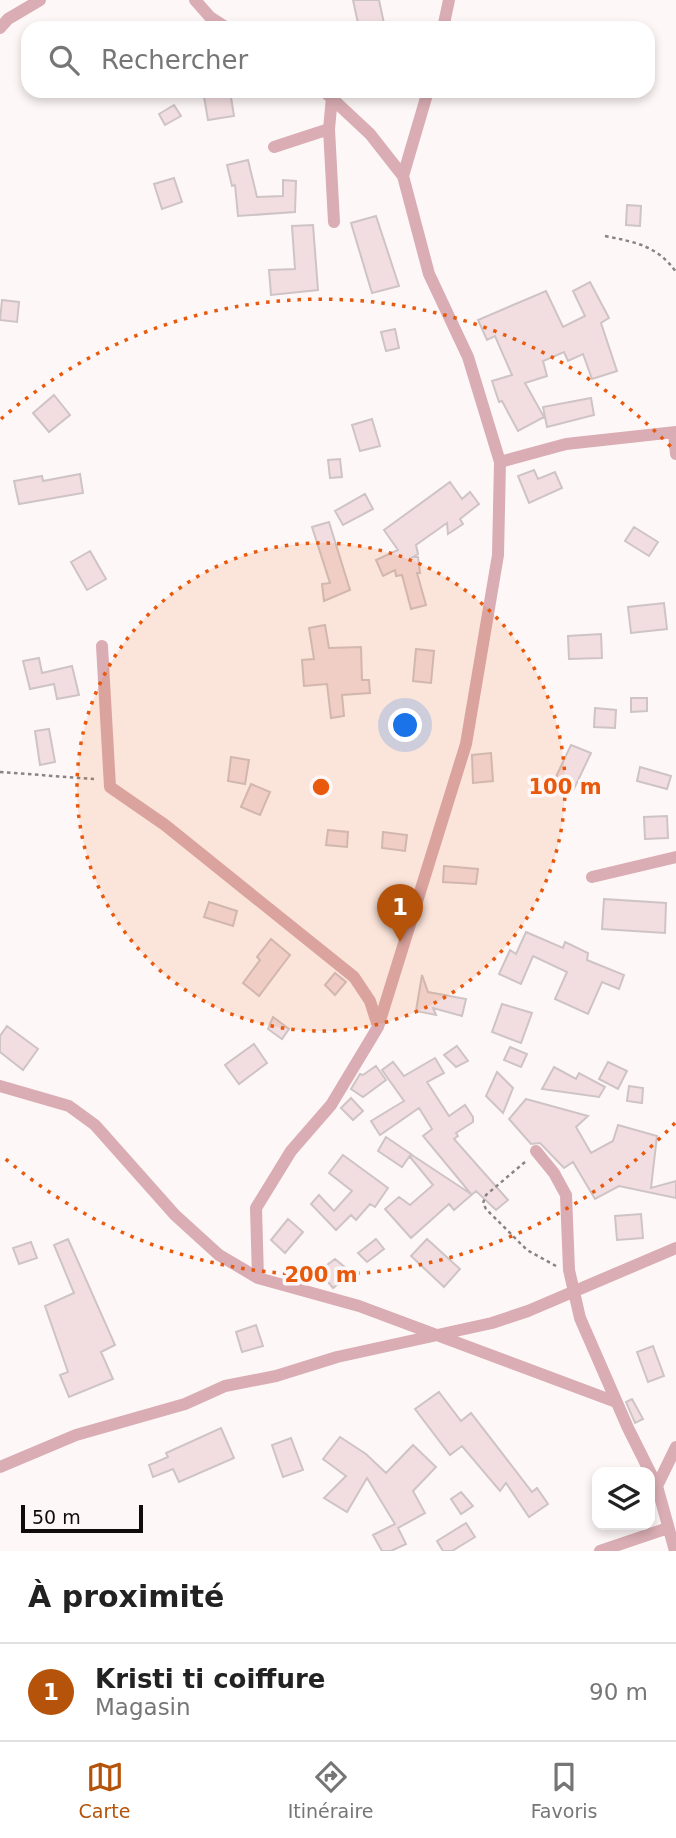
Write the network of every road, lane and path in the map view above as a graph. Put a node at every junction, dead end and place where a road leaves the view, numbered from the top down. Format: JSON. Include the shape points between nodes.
{"nodes":[{"id":1,"x":40,"y":0,"type":"edge"},
{"id":2,"x":195,"y":0,"type":"edge"},
{"id":3,"x":449,"y":0,"type":"edge"},
{"id":4,"x":217,"y":21,"type":"edge"},
{"id":5,"x":444,"y":21,"type":"edge"},
{"id":6,"x":0,"y":28,"type":"edge"},
{"id":7,"x":328,"y":98,"type":"edge"},
{"id":8,"x":332,"y":98,"type":"edge"},
{"id":9,"x":426,"y":98,"type":"edge"},
{"id":10,"x":328,"y":129,"type":"junction"},
{"id":11,"x":274,"y":147,"type":"dead end"},
{"id":12,"x":403,"y":176,"type":"junction"},
{"id":13,"x":334,"y":222,"type":"dead end"},
{"id":14,"x":605,"y":236,"type":"dead end"},
{"id":15,"x":676,"y":272,"type":"edge"},
{"id":16,"x":675,"y":433,"type":"edge"},
{"id":17,"x":676,"y":454,"type":"edge"},
{"id":18,"x":500,"y":462,"type":"junction"},
{"id":19,"x":102,"y":646,"type":"dead end"},
{"id":20,"x":0,"y":772,"type":"edge"},
{"id":21,"x":110,"y":787,"type":"junction"},
{"id":22,"x":676,"y":857,"type":"edge"},
{"id":23,"x":593,"y":877,"type":"dead end"},
{"id":24,"x":379,"y":1027,"type":"junction"},
{"id":25,"x":0,"y":1086,"type":"edge"},
{"id":26,"x":536,"y":1152,"type":"joint"},
{"id":27,"x":676,"y":1248,"type":"edge"},
{"id":28,"x":569,"y":1270,"type":"junction"},
{"id":29,"x":258,"y":1278,"type":"junction"},
{"id":30,"x":574,"y":1289,"type":"junction"},
{"id":31,"x":437,"y":1337,"type":"junction"},
{"id":32,"x":616,"y":1402,"type":"junction"},
{"id":33,"x":676,"y":1447,"type":"edge"},
{"id":34,"x":0,"y":1467,"type":"edge"},
{"id":35,"x":657,"y":1486,"type":"junction"},
{"id":36,"x":668,"y":1528,"type":"junction"},
{"id":37,"x":600,"y":1551,"type":"edge"},
{"id":38,"x":675,"y":1551,"type":"edge"}],
"edges":[{"from":1,"to":6,"type":"street"},
{"from":2,"to":4,"type":"street"},
{"from":3,"to":5,"type":"street"},
{"from":7,"to":10,"type":"street"},
{"from":8,"to":12,"type":"street","via":[[370,134]]},
{"from":9,"to":12,"type":"street"},
{"from":10,"to":11,"type":"street"},
{"from":10,"to":13,"type":"street"},
{"from":12,"to":18,"type":"street","via":[[429,274],[468,357]]},
{"from":14,"to":15,"type":"path","via":[[643,243],[666,257]]},
{"from":16,"to":17,"type":"street"},
{"from":16,"to":18,"type":"street","via":[[566,444]]},
{"from":18,"to":24,"type":"street","via":[[498,555],[466,744]]},
{"from":19,"to":21,"type":"street"},
{"from":20,"to":21,"type":"path","via":[[91,779]]},
{"from":21,"to":24,"type":"street","via":[[165,825],[354,977],[370,1001]]},
{"from":22,"to":23,"type":"street"},
{"from":24,"to":29,"type":"street","via":[[331,1105],[292,1150],[256,1208]]},
{"from":25,"to":29,"type":"street","via":[[69,1107],[95,1125],[175,1215],[219,1255]]},
{"from":26,"to":28,"type":"street","via":[[566,1195]]},
{"from":26,"to":28,"type":"path","via":[[486,1195],[483,1203],[527,1250]]},
{"from":27,"to":30,"type":"street"},
{"from":28,"to":30,"type":"street"},
{"from":29,"to":31,"type":"street","via":[[359,1306]]},
{"from":30,"to":31,"type":"street","via":[[528,1311]]},
{"from":30,"to":32,"type":"street","via":[[580,1318]]},
{"from":31,"to":32,"type":"street"},
{"from":31,"to":34,"type":"street","via":[[225,1387],[185,1404],[76,1436]]},
{"from":32,"to":35,"type":"street"},
{"from":33,"to":35,"type":"street"},
{"from":35,"to":36,"type":"street"},
{"from":36,"to":37,"type":"street"},
{"from":36,"to":38,"type":"street"}]}
